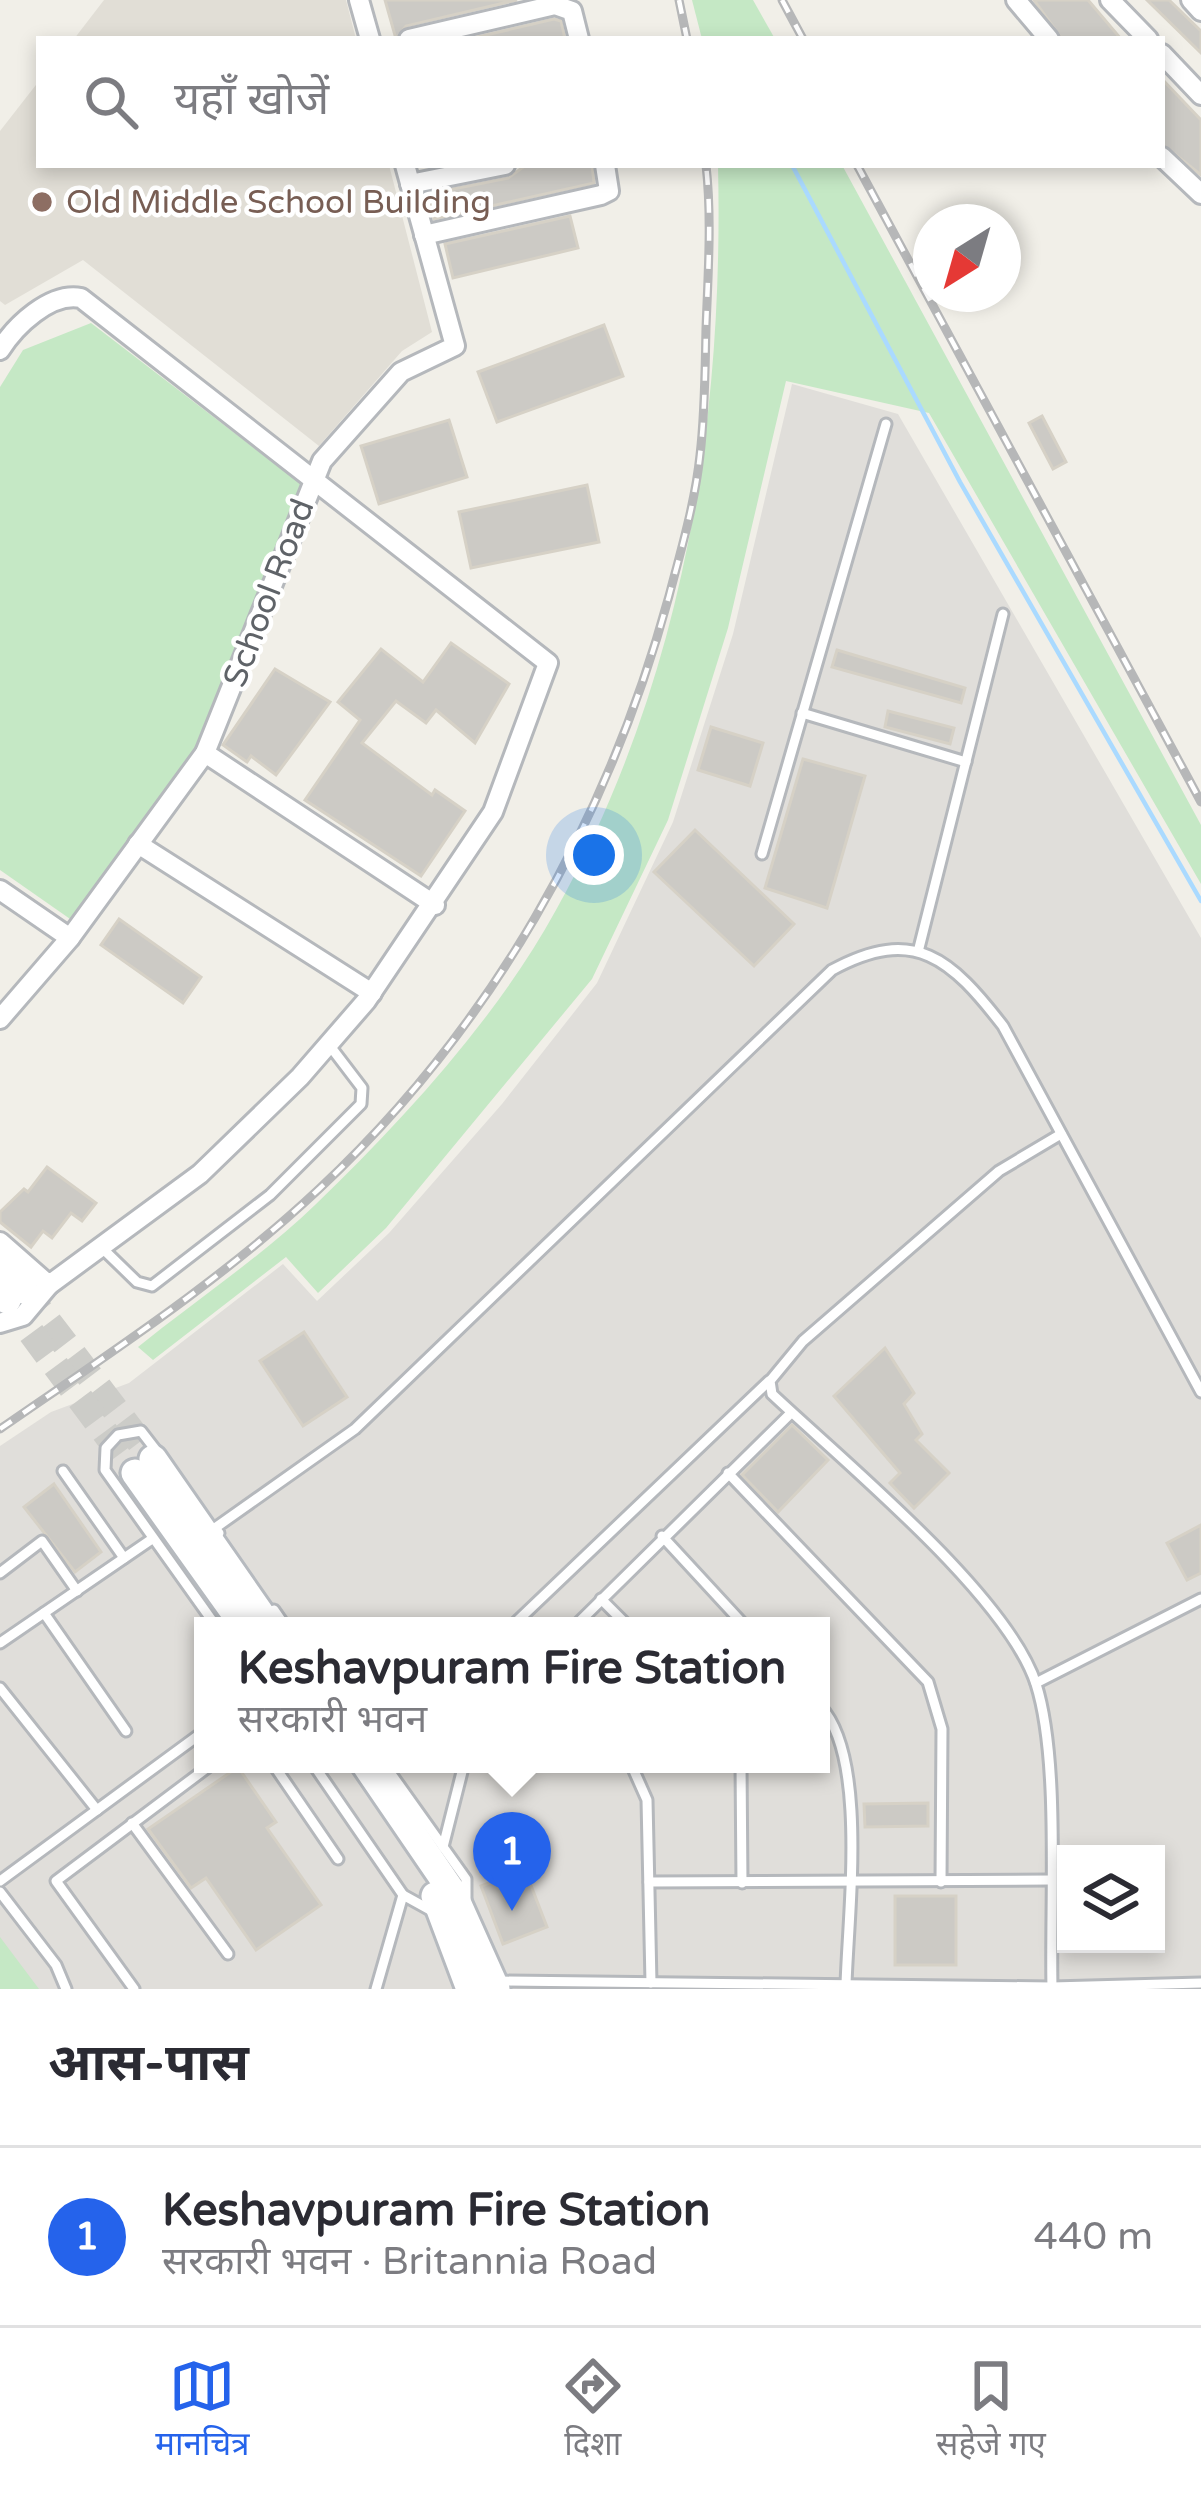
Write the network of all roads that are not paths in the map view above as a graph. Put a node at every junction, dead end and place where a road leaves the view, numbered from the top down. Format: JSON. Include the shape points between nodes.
{"nodes":[{"id":1,"x":359,"y":0,"type":"edge"},
{"id":2,"x":1016,"y":0,"type":"edge"},
{"id":3,"x":1110,"y":0,"type":"edge"},
{"id":4,"x":1191,"y":0,"type":"edge"},
{"id":5,"x":1201,"y":11,"type":"edge"},
{"id":6,"x":369,"y":36,"type":"edge"},
{"id":7,"x":422,"y":36,"type":"edge"},
{"id":8,"x":578,"y":36,"type":"edge"},
{"id":9,"x":1046,"y":36,"type":"edge"},
{"id":10,"x":1145,"y":36,"type":"edge"},
{"id":11,"x":1165,"y":57,"type":"edge"},
{"id":12,"x":1201,"y":95,"type":"edge"},
{"id":13,"x":1165,"y":160,"type":"edge"},
{"id":14,"x":474,"y":168,"type":"edge"},
{"id":15,"x":606,"y":168,"type":"edge"},
{"id":16,"x":408,"y":174,"type":"edge"},
{"id":17,"x":1201,"y":194,"type":"edge"},
{"id":18,"x":424,"y":235,"type":"junction"},
{"id":19,"x":7,"y":323,"type":"edge"},
{"id":20,"x":0,"y":350,"type":"edge"},
{"id":21,"x":886,"y":424,"type":"dead end"},
{"id":22,"x":311,"y":483,"type":"junction"},
{"id":23,"x":1003,"y":614,"type":"dead end"},
{"id":24,"x":802,"y":713,"type":"junction"},
{"id":25,"x":205,"y":753,"type":"junction"},
{"id":26,"x":966,"y":762,"type":"junction"},
{"id":27,"x":138,"y":844,"type":"junction"},
{"id":28,"x":761,"y":854,"type":"dead end"},
{"id":29,"x":0,"y":890,"type":"edge"},
{"id":30,"x":436,"y":904,"type":"junction"},
{"id":31,"x":70,"y":938,"type":"junction"},
{"id":32,"x":919,"y":948,"type":"junction"},
{"id":33,"x":372,"y":993,"type":"junction"},
{"id":34,"x":0,"y":1019,"type":"edge"},
{"id":35,"x":328,"y":1045,"type":"junction"},
{"id":36,"x":1061,"y":1134,"type":"junction"},
{"id":37,"x":0,"y":1242,"type":"edge"},
{"id":38,"x":101,"y":1247,"type":"junction"},
{"id":39,"x":0,"y":1264,"type":"edge"},
{"id":40,"x":16,"y":1298,"type":"edge"},
{"id":41,"x":770,"y":1381,"type":"junction"},
{"id":42,"x":1201,"y":1392,"type":"edge"},
{"id":43,"x":791,"y":1413,"type":"junction"},
{"id":44,"x":63,"y":1471,"type":"dead end"},
{"id":45,"x":728,"y":1473,"type":"junction"},
{"id":46,"x":215,"y":1528,"type":"junction"},
{"id":47,"x":662,"y":1536,"type":"junction"},
{"id":48,"x":152,"y":1539,"type":"junction"},
{"id":49,"x":124,"y":1558,"type":"junction"},
{"id":50,"x":0,"y":1573,"type":"edge"},
{"id":51,"x":77,"y":1591,"type":"junction"},
{"id":52,"x":1201,"y":1598,"type":"edge"},
{"id":53,"x":601,"y":1599,"type":"junction"},
{"id":54,"x":44,"y":1612,"type":"junction"},
{"id":55,"x":209,"y":1617,"type":"edge"},
{"id":56,"x":238,"y":1617,"type":"edge"},
{"id":57,"x":262,"y":1617,"type":"edge"},
{"id":58,"x":279,"y":1617,"type":"edge"},
{"id":59,"x":521,"y":1617,"type":"edge"},
{"id":60,"x":583,"y":1617,"type":"edge"},
{"id":61,"x":619,"y":1617,"type":"edge"},
{"id":62,"x":738,"y":1617,"type":"edge"},
{"id":63,"x":0,"y":1643,"type":"edge"},
{"id":64,"x":1036,"y":1683,"type":"junction"},
{"id":65,"x":0,"y":1688,"type":"edge"},
{"id":66,"x":830,"y":1717,"type":"edge"},
{"id":67,"x":126,"y":1731,"type":"dead end"},
{"id":68,"x":194,"y":1739,"type":"edge"},
{"id":69,"x":200,"y":1773,"type":"edge"},
{"id":70,"x":283,"y":1773,"type":"edge"},
{"id":71,"x":319,"y":1773,"type":"edge"},
{"id":72,"x":350,"y":1773,"type":"edge"},
{"id":73,"x":370,"y":1773,"type":"edge"},
{"id":74,"x":390,"y":1773,"type":"edge"},
{"id":75,"x":462,"y":1773,"type":"edge"},
{"id":76,"x":635,"y":1773,"type":"edge"},
{"id":77,"x":741,"y":1773,"type":"edge"},
{"id":78,"x":97,"y":1810,"type":"junction"},
{"id":79,"x":132,"y":1822,"type":"junction"},
{"id":80,"x":443,"y":1847,"type":"junction"},
{"id":81,"x":338,"y":1858,"type":"dead end"},
{"id":82,"x":1050,"y":1880,"type":"junction"},
{"id":83,"x":0,"y":1881,"type":"edge"},
{"id":84,"x":649,"y":1882,"type":"junction"},
{"id":85,"x":940,"y":1882,"type":"junction"},
{"id":86,"x":742,"y":1883,"type":"junction"},
{"id":87,"x":848,"y":1883,"type":"junction"},
{"id":88,"x":0,"y":1892,"type":"edge"},
{"id":89,"x":403,"y":1895,"type":"junction"},
{"id":90,"x":457,"y":1921,"type":"junction"},
{"id":91,"x":228,"y":1954,"type":"dead end"},
{"id":92,"x":650,"y":1983,"type":"junction"},
{"id":93,"x":1201,"y":1983,"type":"edge"},
{"id":94,"x":846,"y":1985,"type":"junction"},
{"id":95,"x":482,"y":1986,"type":"edge"},
{"id":96,"x":749,"y":1986,"type":"edge"},
{"id":97,"x":1052,"y":1987,"type":"edge"},
{"id":98,"x":66,"y":1989,"type":"edge"},
{"id":99,"x":134,"y":1989,"type":"edge"},
{"id":100,"x":376,"y":1989,"type":"edge"}],
"edges":[{"from":1,"to":6,"type":"street"},
{"from":2,"to":9,"type":"street"},
{"from":3,"to":10,"type":"street"},
{"from":4,"to":5,"type":"street"},
{"from":7,"to":8,"type":"street","via":[[555,5],[572,11]]},
{"from":11,"to":12,"type":"street"},
{"from":13,"to":17,"type":"street"},
{"from":14,"to":16,"type":"street"},
{"from":15,"to":18,"type":"street","via":[[610,184],[601,195]]},
{"from":16,"to":18,"type":"street","name":"School Road"},
{"from":18,"to":22,"type":"street","name":"School Road","via":[[454,346],[400,372]]},
{"from":19,"to":20,"type":"street"},
{"from":19,"to":22,"type":"street","via":[[81,298]]},
{"from":21,"to":24,"type":"lane"},
{"from":22,"to":25,"type":"street","name":"School Road"},
{"from":22,"to":30,"type":"street","via":[[548,663],[493,812]]},
{"from":23,"to":26,"type":"lane"},
{"from":24,"to":26,"type":"lane"},
{"from":24,"to":28,"type":"lane"},
{"from":25,"to":27,"type":"street","name":"School Road"},
{"from":25,"to":30,"type":"street"},
{"from":26,"to":32,"type":"lane"},
{"from":27,"to":31,"type":"street","name":"School Road"},
{"from":27,"to":33,"type":"street"},
{"from":29,"to":31,"type":"street"},
{"from":30,"to":33,"type":"street"},
{"from":31,"to":34,"type":"street","name":"School Road"},
{"from":32,"to":36,"type":"lane","via":[[966,978],[1003,1026]]},
{"from":32,"to":46,"type":"lane","via":[[868,950],[832,970],[355,1429]]},
{"from":33,"to":35,"type":"street"},
{"from":35,"to":38,"type":"street","via":[[200,1174]]},
{"from":35,"to":38,"type":"lane","via":[[356,1076],[361,1104],[270,1195],[152,1286],[136,1282]]},
{"from":36,"to":41,"type":"lane","via":[[999,1171],[802,1341]]},
{"from":36,"to":42,"type":"lane"},
{"from":37,"to":40,"type":"street"},
{"from":38,"to":40,"type":"street"},
{"from":39,"to":40,"type":"main road"},
{"from":41,"to":43,"type":"lane"},
{"from":41,"to":59,"type":"lane"},
{"from":43,"to":45,"type":"lane"},
{"from":43,"to":64,"type":"lane","via":[[988,1600]]},
{"from":44,"to":49,"type":"lane"},
{"from":45,"to":47,"type":"lane"},
{"from":45,"to":85,"type":"lane","via":[[928,1682],[942,1729]]},
{"from":46,"to":48,"type":"lane","via":[[145,1435],[129,1431],[106,1448],[106,1470]]},
{"from":46,"to":58,"type":"lane"},
{"from":47,"to":53,"type":"lane"},
{"from":47,"to":62,"type":"lane"},
{"from":48,"to":49,"type":"lane"},
{"from":48,"to":55,"type":"lane"},
{"from":49,"to":51,"type":"lane"},
{"from":50,"to":51,"type":"lane","via":[[42,1540]]},
{"from":51,"to":54,"type":"lane"},
{"from":52,"to":64,"type":"lane"},
{"from":53,"to":60,"type":"lane"},
{"from":53,"to":61,"type":"lane"},
{"from":54,"to":63,"type":"lane"},
{"from":54,"to":67,"type":"lane"},
{"from":56,"to":57,"type":"main road","via":[[144,1466]]},
{"from":64,"to":82,"type":"lane"},
{"from":65,"to":78,"type":"lane"},
{"from":66,"to":87,"type":"lane","via":[[850,1767]]},
{"from":68,"to":78,"type":"lane"},
{"from":69,"to":79,"type":"lane"},
{"from":70,"to":81,"type":"lane"},
{"from":71,"to":89,"type":"lane"},
{"from":72,"to":90,"type":"main road"},
{"from":73,"to":90,"type":"main road"},
{"from":74,"to":80,"type":"lane"},
{"from":75,"to":80,"type":"lane"},
{"from":76,"to":84,"type":"lane","via":[[647,1800]]},
{"from":77,"to":86,"type":"lane"},
{"from":78,"to":83,"type":"lane"},
{"from":79,"to":91,"type":"lane"},
{"from":79,"to":99,"type":"lane","via":[[56,1880]]},
{"from":80,"to":90,"type":"lane","via":[[466,1879]]},
{"from":82,"to":85,"type":"lane"},
{"from":82,"to":97,"type":"lane"},
{"from":84,"to":86,"type":"lane"},
{"from":84,"to":92,"type":"lane"},
{"from":85,"to":87,"type":"lane"},
{"from":86,"to":87,"type":"lane"},
{"from":87,"to":94,"type":"lane"},
{"from":88,"to":98,"type":"lane"},
{"from":89,"to":90,"type":"lane"},
{"from":89,"to":100,"type":"lane"},
{"from":90,"to":95,"type":"main road"},
{"from":92,"to":95,"type":"lane"},
{"from":92,"to":96,"type":"lane"},
{"from":93,"to":97,"type":"lane"},
{"from":94,"to":96,"type":"lane"},
{"from":94,"to":97,"type":"lane"}]}
